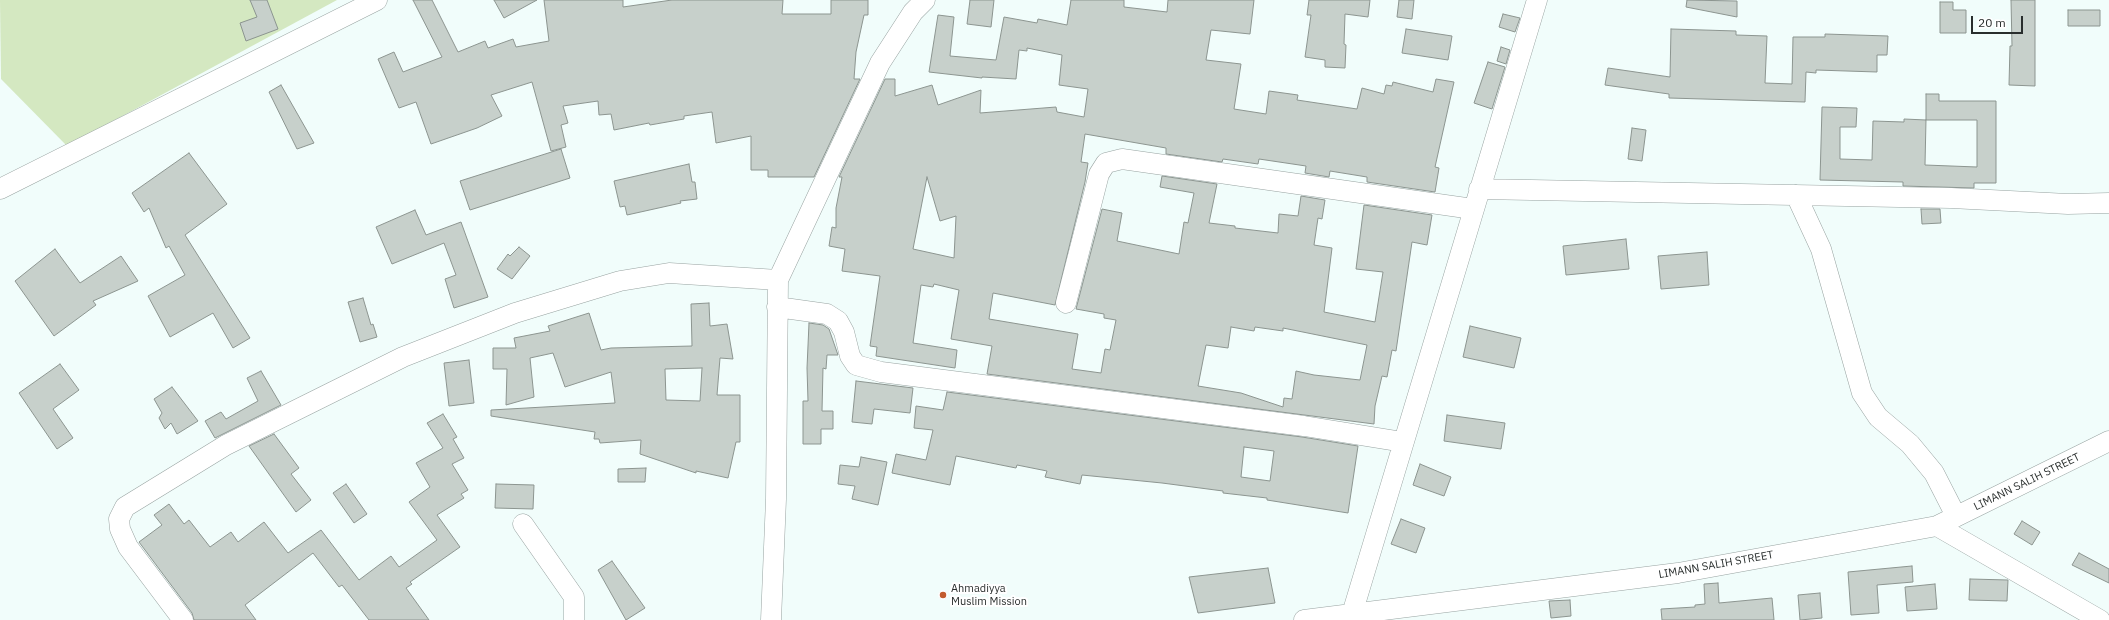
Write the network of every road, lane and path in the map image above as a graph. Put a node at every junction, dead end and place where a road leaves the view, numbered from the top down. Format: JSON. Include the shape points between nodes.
{"nodes":[{"id":1,"x":377,"y":0,"type":"edge"},
{"id":2,"x":925,"y":0,"type":"edge"},
{"id":3,"x":1537,"y":0,"type":"edge"},
{"id":4,"x":0,"y":189,"type":"edge"},
{"id":5,"x":1479,"y":189,"type":"junction"},
{"id":6,"x":1796,"y":195,"type":"junction"},
{"id":7,"x":2109,"y":203,"type":"edge"},
{"id":8,"x":1473,"y":209,"type":"junction"},
{"id":9,"x":778,"y":280,"type":"junction"},
{"id":10,"x":1066,"y":304,"type":"dead end"},
{"id":11,"x":777,"y":307,"type":"junction"},
{"id":12,"x":2109,"y":441,"type":"edge"},
{"id":13,"x":1403,"y":442,"type":"junction"},
{"id":14,"x":1956,"y":516,"type":"junction"},
{"id":15,"x":522,"y":524,"type":"dead end"},
{"id":16,"x":1937,"y":526,"type":"junction"},
{"id":17,"x":1352,"y":614,"type":"junction"},
{"id":18,"x":183,"y":620,"type":"edge"},
{"id":19,"x":574,"y":620,"type":"edge"},
{"id":20,"x":772,"y":620,"type":"edge"},
{"id":21,"x":1304,"y":620,"type":"edge"},
{"id":22,"x":2100,"y":620,"type":"edge"}],
"edges":[{"from":1,"to":4,"type":"street"},
{"from":2,"to":9,"type":"street","via":[[913,12],[880,63]]},
{"from":3,"to":5,"type":"street"},
{"from":5,"to":6,"type":"street"},
{"from":5,"to":8,"type":"street"},
{"from":6,"to":7,"type":"street","via":[[1951,198],[2068,204]]},
{"from":6,"to":14,"type":"street","via":[[1821,249],[1862,393],[1878,417],[1910,444],[1934,473]]},
{"from":8,"to":10,"type":"street","via":[[1122,159],[1106,163],[1099,174]]},
{"from":8,"to":13,"type":"street"},
{"from":9,"to":11,"type":"street"},
{"from":9,"to":18,"type":"street","via":[[669,273],[613,283],[515,313],[403,357],[226,445],[125,507],[119,519],[120,529],[128,546]]},
{"from":11,"to":13,"type":"street","via":[[827,314],[838,321],[844,332],[850,356],[856,365],[881,372],[1304,426]]},
{"from":11,"to":20,"type":"street","via":[[776,498]]},
{"from":12,"to":14,"type":"street","name":"LIMANN SALIH STREET"},
{"from":13,"to":17,"type":"street"},
{"from":14,"to":16,"type":"street","name":"LIMANN SALIH STREET"},
{"from":15,"to":19,"type":"street","via":[[574,597]]},
{"from":16,"to":17,"type":"street","name":"LIMANN SALIH STREET","via":[[1678,572]]},
{"from":16,"to":22,"type":"street"},
{"from":17,"to":21,"type":"street","name":"LIMANN SALIH STREET"}]}
